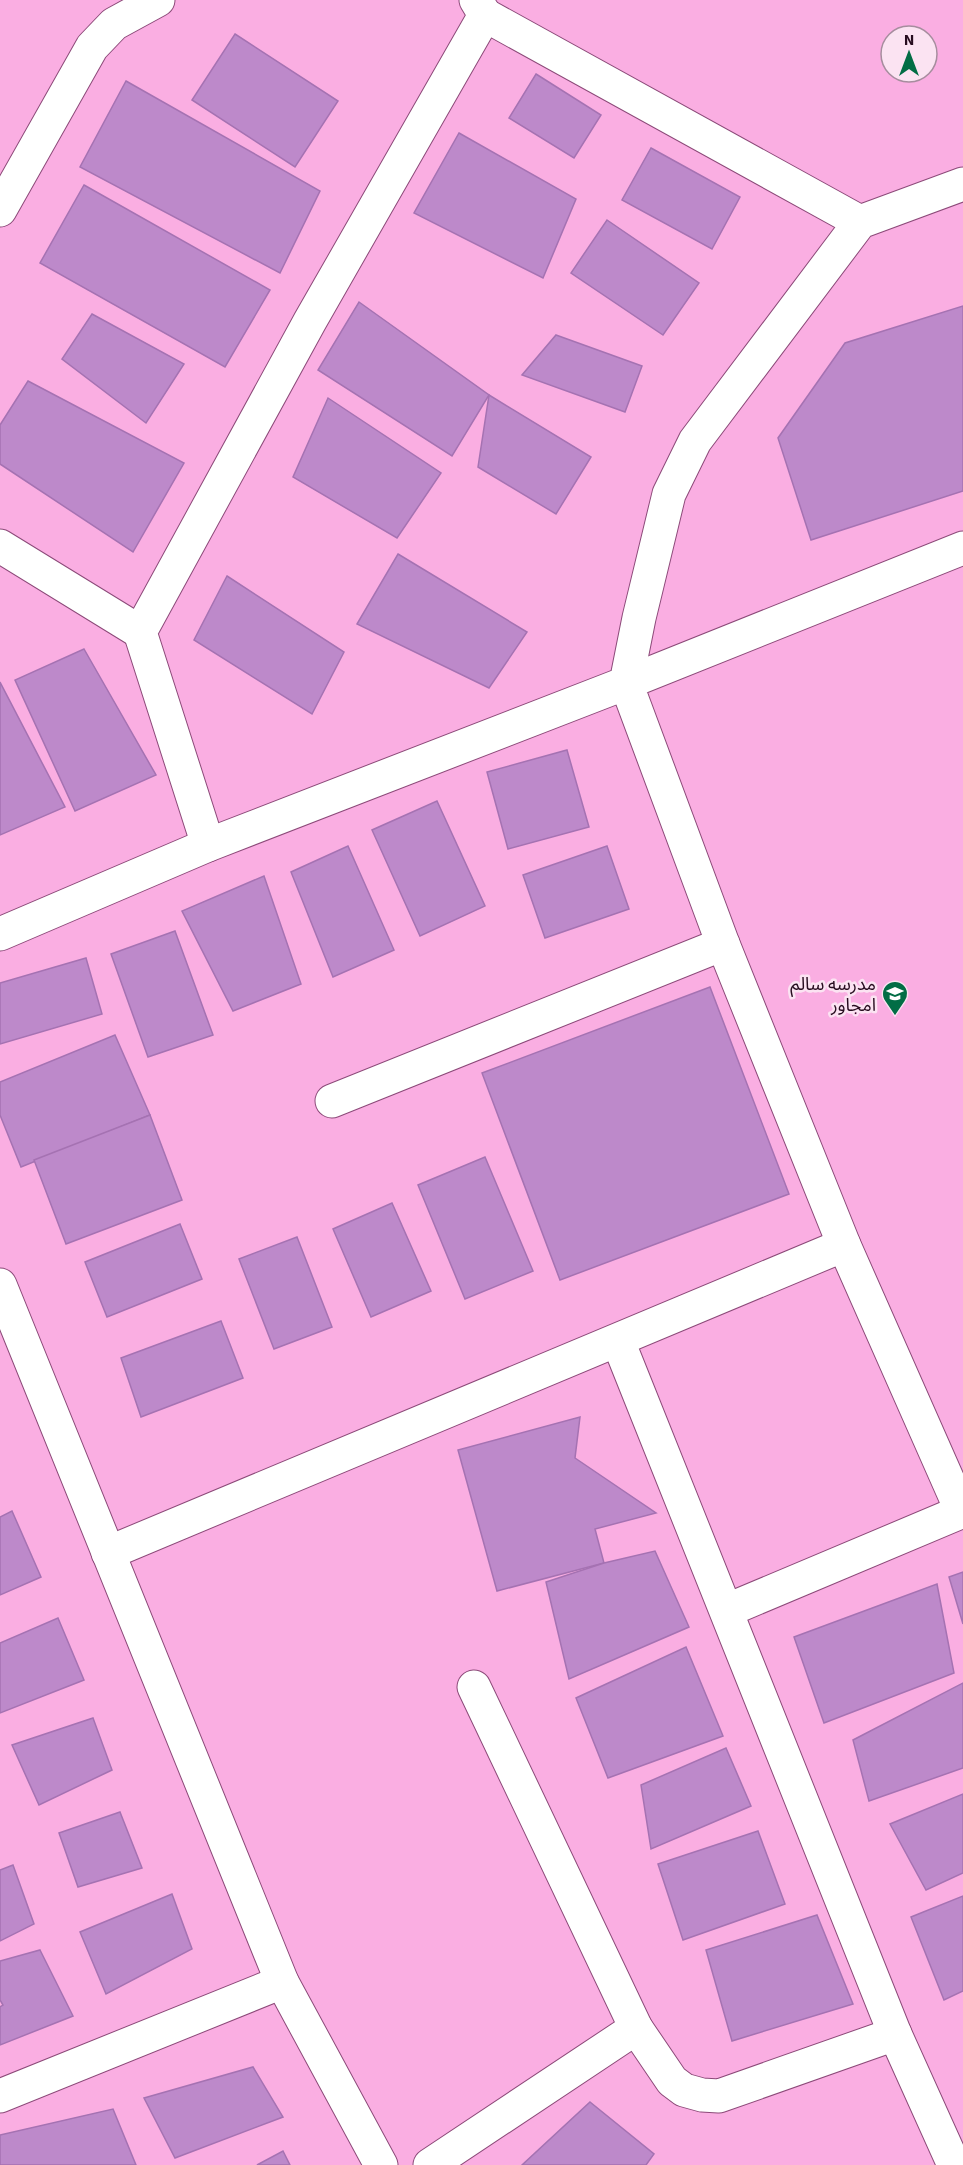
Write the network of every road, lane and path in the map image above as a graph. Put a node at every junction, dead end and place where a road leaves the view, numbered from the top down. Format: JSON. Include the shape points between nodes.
{"nodes":[{"id":1,"x":158,"y":0,"type":"edge"},
{"id":2,"x":481,"y":8,"type":"edge"},
{"id":3,"x":963,"y":184,"type":"edge"},
{"id":4,"x":0,"y":210,"type":"edge"},
{"id":5,"x":860,"y":222,"type":"junction"},
{"id":6,"x":0,"y":546,"type":"edge"},
{"id":7,"x":963,"y":548,"type":"edge"},
{"id":8,"x":140,"y":632,"type":"junction"},
{"id":9,"x":626,"y":682,"type":"junction"},
{"id":10,"x":208,"y":845,"type":"junction"},
{"id":11,"x":0,"y":934,"type":"edge"},
{"id":12,"x":723,"y":944,"type":"junction"},
{"id":13,"x":332,"y":1101,"type":"dead end"},
{"id":14,"x":844,"y":1245,"type":"junction"},
{"id":15,"x":0,"y":1285,"type":"edge"},
{"id":16,"x":618,"y":1341,"type":"junction"},
{"id":17,"x":962,"y":1512,"type":"edge"},
{"id":18,"x":108,"y":1553,"type":"junction"},
{"id":19,"x":728,"y":1610,"type":"junction"},
{"id":20,"x":474,"y":1688,"type":"dead end"},
{"id":21,"x":282,"y":1982,"type":"junction"},
{"id":22,"x":636,"y":2028,"type":"junction"},
{"id":23,"x":895,"y":2034,"type":"junction"},
{"id":24,"x":0,"y":2096,"type":"edge"},
{"id":25,"x":381,"y":2165,"type":"edge"},
{"id":26,"x":430,"y":2165,"type":"edge"},
{"id":27,"x":954,"y":2165,"type":"edge"}],
"edges":[{"from":1,"to":4,"type":"street","via":[[114,24],[92,47]]},
{"from":2,"to":5,"type":"street"},
{"from":2,"to":8,"type":"street"},
{"from":3,"to":5,"type":"street"},
{"from":5,"to":9,"type":"street","via":[[695,441],[669,494]]},
{"from":6,"to":8,"type":"street"},
{"from":7,"to":9,"type":"street"},
{"from":8,"to":10,"type":"street"},
{"from":9,"to":10,"type":"street"},
{"from":9,"to":12,"type":"street"},
{"from":10,"to":11,"type":"street"},
{"from":12,"to":13,"type":"street"},
{"from":12,"to":14,"type":"street"},
{"from":14,"to":16,"type":"street"},
{"from":14,"to":17,"type":"street"},
{"from":15,"to":18,"type":"street"},
{"from":16,"to":18,"type":"street"},
{"from":16,"to":19,"type":"street"},
{"from":17,"to":19,"type":"street"},
{"from":18,"to":21,"type":"street"},
{"from":19,"to":23,"type":"street"},
{"from":20,"to":22,"type":"street"},
{"from":21,"to":24,"type":"street"},
{"from":21,"to":25,"type":"street"},
{"from":22,"to":23,"type":"street","via":[[672,2081],[684,2090],[719,2096]]},
{"from":22,"to":26,"type":"street"},
{"from":23,"to":27,"type":"street"}]}
